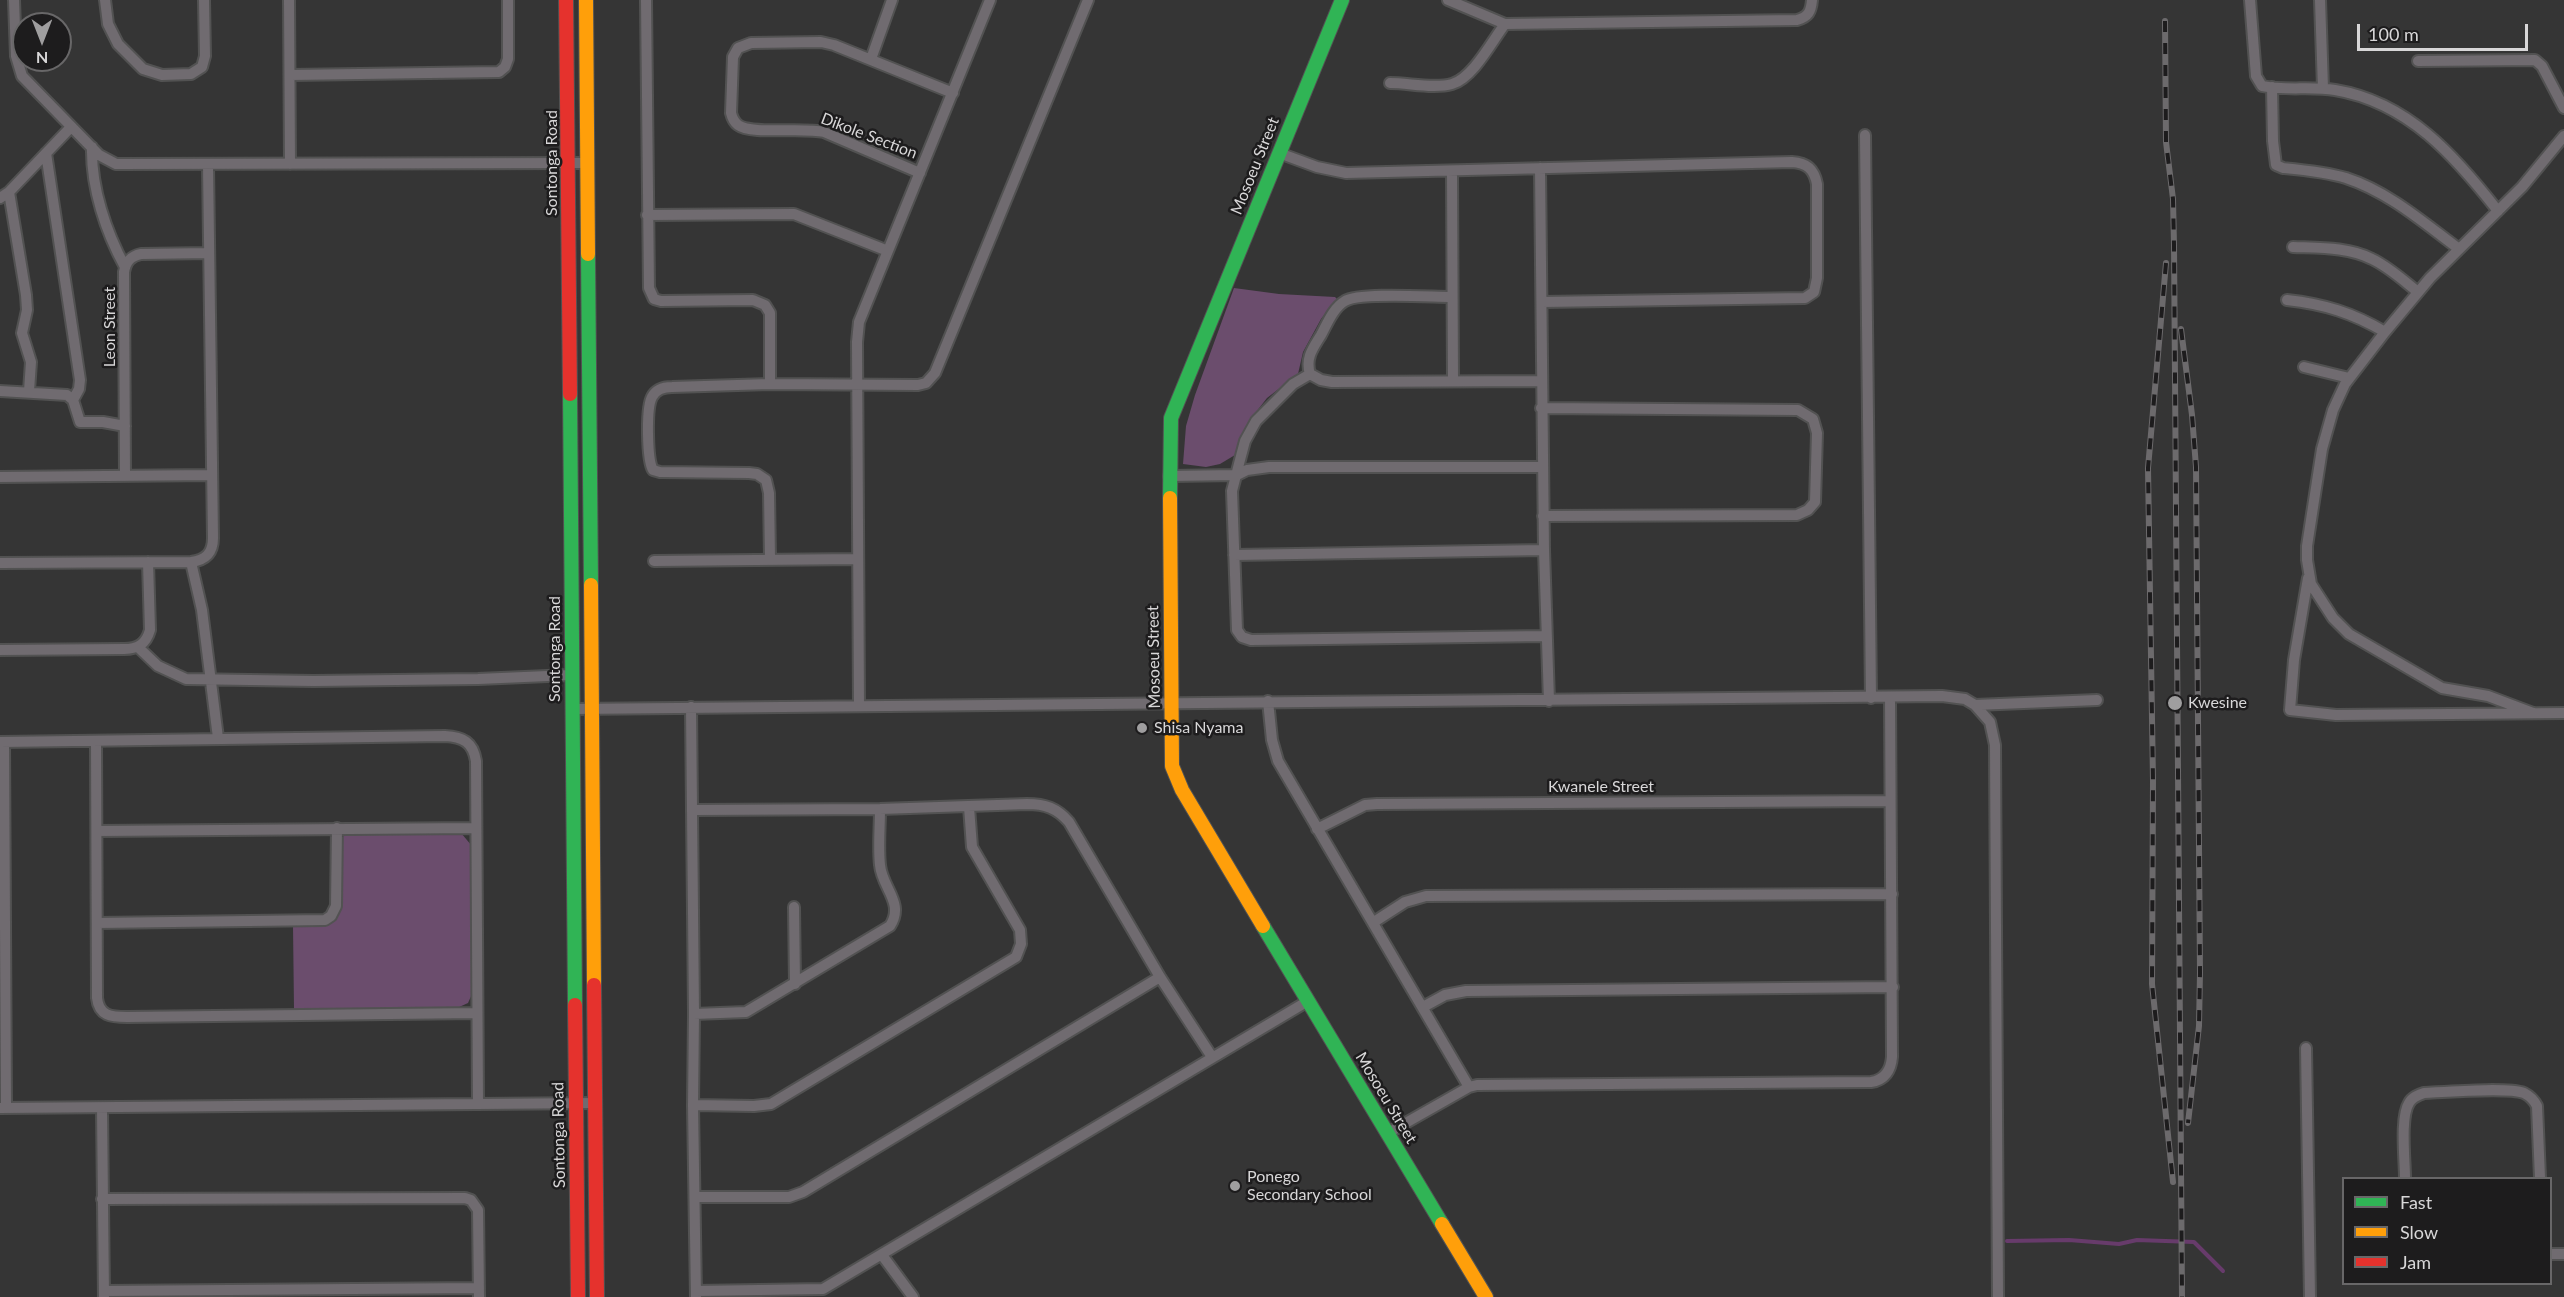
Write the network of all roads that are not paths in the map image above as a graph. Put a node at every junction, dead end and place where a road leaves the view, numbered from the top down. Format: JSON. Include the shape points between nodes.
{"nodes":[{"id":1,"x":14,"y":0,"type":"edge"},
{"id":2,"x":105,"y":0,"type":"edge"},
{"id":3,"x":204,"y":0,"type":"edge"},
{"id":4,"x":289,"y":0,"type":"edge"},
{"id":5,"x":508,"y":0,"type":"edge"},
{"id":6,"x":566,"y":0,"type":"edge"},
{"id":7,"x":586,"y":0,"type":"edge"},
{"id":8,"x":646,"y":0,"type":"edge"},
{"id":9,"x":892,"y":0,"type":"edge"},
{"id":10,"x":990,"y":0,"type":"edge"},
{"id":11,"x":1088,"y":0,"type":"edge"},
{"id":12,"x":1342,"y":0,"type":"edge"},
{"id":13,"x":1448,"y":0,"type":"edge"},
{"id":14,"x":1812,"y":0,"type":"edge"},
{"id":15,"x":2250,"y":0,"type":"edge"},
{"id":16,"x":2320,"y":0,"type":"edge"},
{"id":17,"x":1504,"y":24,"type":"junction"},
{"id":18,"x":871,"y":59,"type":"junction"},
{"id":19,"x":2418,"y":61,"type":"dead end"},
{"id":20,"x":290,"y":75,"type":"junction"},
{"id":21,"x":1390,"y":82,"type":"dead end"},
{"id":22,"x":2272,"y":87,"type":"junction"},
{"id":23,"x":2323,"y":88,"type":"junction"},
{"id":24,"x":953,"y":93,"type":"junction"},
{"id":25,"x":2564,"y":108,"type":"edge"},
{"id":26,"x":71,"y":127,"type":"junction"},
{"id":27,"x":1865,"y":135,"type":"dead end"},
{"id":28,"x":2564,"y":136,"type":"edge"},
{"id":29,"x":92,"y":147,"type":"junction"},
{"id":30,"x":46,"y":153,"type":"junction"},
{"id":31,"x":1279,"y":153,"type":"junction"},
{"id":32,"x":568,"y":162,"type":"junction"},
{"id":33,"x":588,"y":163,"type":"junction"},
{"id":34,"x":290,"y":164,"type":"junction"},
{"id":35,"x":208,"y":165,"type":"junction"},
{"id":36,"x":1540,"y":168,"type":"junction"},
{"id":37,"x":1452,"y":171,"type":"junction"},
{"id":38,"x":920,"y":173,"type":"junction"},
{"id":39,"x":5,"y":195,"type":"edge"},
{"id":40,"x":2498,"y":211,"type":"junction"},
{"id":41,"x":647,"y":215,"type":"junction"},
{"id":42,"x":2293,"y":247,"type":"dead end"},
{"id":43,"x":2459,"y":249,"type":"junction"},
{"id":44,"x":888,"y":251,"type":"junction"},
{"id":45,"x":209,"y":253,"type":"junction"},
{"id":46,"x":125,"y":267,"type":"junction"},
{"id":47,"x":2418,"y":292,"type":"junction"},
{"id":48,"x":1451,"y":297,"type":"junction"},
{"id":49,"x":2287,"y":300,"type":"dead end"},
{"id":50,"x":1542,"y":302,"type":"junction"},
{"id":51,"x":2385,"y":332,"type":"junction"},
{"id":52,"x":2304,"y":367,"type":"dead end"},
{"id":53,"x":1310,"y":374,"type":"junction"},
{"id":54,"x":2349,"y":378,"type":"junction"},
{"id":55,"x":1453,"y":380,"type":"junction"},
{"id":56,"x":1541,"y":381,"type":"junction"},
{"id":57,"x":770,"y":384,"type":"junction"},
{"id":58,"x":858,"y":385,"type":"junction"},
{"id":59,"x":0,"y":391,"type":"edge"},
{"id":60,"x":29,"y":391,"type":"junction"},
{"id":61,"x":73,"y":400,"type":"junction"},
{"id":62,"x":1541,"y":408,"type":"junction"},
{"id":63,"x":125,"y":426,"type":"junction"},
{"id":64,"x":1542,"y":467,"type":"junction"},
{"id":65,"x":212,"y":475,"type":"junction"},
{"id":66,"x":1237,"y":475,"type":"junction"},
{"id":67,"x":125,"y":476,"type":"junction"},
{"id":68,"x":1169,"y":476,"type":"junction"},
{"id":69,"x":0,"y":477,"type":"edge"},
{"id":70,"x":1543,"y":516,"type":"junction"},
{"id":71,"x":1544,"y":550,"type":"junction"},
{"id":72,"x":1234,"y":555,"type":"junction"},
{"id":73,"x":770,"y":559,"type":"junction"},
{"id":74,"x":858,"y":559,"type":"junction"},
{"id":75,"x":654,"y":561,"type":"dead end"},
{"id":76,"x":148,"y":562,"type":"junction"},
{"id":77,"x":191,"y":562,"type":"junction"},
{"id":78,"x":0,"y":563,"type":"edge"},
{"id":79,"x":2309,"y":573,"type":"junction"},
{"id":80,"x":1545,"y":636,"type":"junction"},
{"id":81,"x":138,"y":647,"type":"junction"},
{"id":82,"x":0,"y":650,"type":"edge"},
{"id":83,"x":571,"y":675,"type":"junction"},
{"id":84,"x":212,"y":680,"type":"junction"},
{"id":85,"x":1890,"y":697,"type":"junction"},
{"id":86,"x":1871,"y":698,"type":"junction"},
{"id":87,"x":2097,"y":700,"type":"dead end"},
{"id":88,"x":1268,"y":701,"type":"junction"},
{"id":89,"x":1549,"y":701,"type":"junction"},
{"id":90,"x":1171,"y":702,"type":"junction"},
{"id":91,"x":1976,"y":705,"type":"junction"},
{"id":92,"x":859,"y":706,"type":"junction"},
{"id":93,"x":692,"y":707,"type":"junction"},
{"id":94,"x":572,"y":709,"type":"junction"},
{"id":95,"x":591,"y":709,"type":"junction"},
{"id":96,"x":2564,"y":712,"type":"edge"},
{"id":97,"x":2533,"y":713,"type":"junction"},
{"id":98,"x":218,"y":738,"type":"junction"},
{"id":99,"x":96,"y":741,"type":"junction"},
{"id":100,"x":2,"y":742,"type":"edge"},
{"id":101,"x":1890,"y":801,"type":"junction"},
{"id":102,"x":969,"y":807,"type":"junction"},
{"id":103,"x":880,"y":809,"type":"junction"},
{"id":104,"x":693,"y":810,"type":"junction"},
{"id":105,"x":337,"y":828,"type":"junction"},
{"id":106,"x":476,"y":828,"type":"junction"},
{"id":107,"x":1317,"y":829,"type":"junction"},
{"id":108,"x":97,"y":831,"type":"junction"},
{"id":109,"x":3,"y":863,"type":"edge"},
{"id":110,"x":1892,"y":894,"type":"junction"},
{"id":111,"x":794,"y":907,"type":"dead end"},
{"id":112,"x":1374,"y":922,"type":"junction"},
{"id":113,"x":97,"y":923,"type":"junction"},
{"id":114,"x":1160,"y":977,"type":"junction"},
{"id":115,"x":795,"y":984,"type":"junction"},
{"id":116,"x":1893,"y":987,"type":"junction"},
{"id":117,"x":3,"y":991,"type":"edge"},
{"id":118,"x":1308,"y":1001,"type":"junction"},
{"id":119,"x":1423,"y":1007,"type":"junction"},
{"id":120,"x":477,"y":1013,"type":"junction"},
{"id":121,"x":694,"y":1014,"type":"junction"},
{"id":122,"x":2306,"y":1048,"type":"dead end"},
{"id":123,"x":1212,"y":1057,"type":"junction"},
{"id":124,"x":1469,"y":1087,"type":"junction"},
{"id":125,"x":478,"y":1103,"type":"junction"},
{"id":126,"x":575,"y":1104,"type":"junction"},
{"id":127,"x":596,"y":1104,"type":"junction"},
{"id":128,"x":693,"y":1105,"type":"junction"},
{"id":129,"x":3,"y":1108,"type":"edge"},
{"id":130,"x":102,"y":1108,"type":"junction"},
{"id":131,"x":1388,"y":1133,"type":"junction"},
{"id":132,"x":2405,"y":1177,"type":"edge"},
{"id":133,"x":2540,"y":1177,"type":"edge"},
{"id":134,"x":695,"y":1197,"type":"junction"},
{"id":135,"x":102,"y":1199,"type":"junction"},
{"id":136,"x":882,"y":1256,"type":"junction"},
{"id":137,"x":479,"y":1293,"type":"edge"},
{"id":138,"x":104,"y":1294,"type":"edge"},
{"id":139,"x":696,"y":1294,"type":"edge"},
{"id":140,"x":578,"y":1297,"type":"edge"},
{"id":141,"x":597,"y":1297,"type":"edge"},
{"id":142,"x":913,"y":1297,"type":"edge"},
{"id":143,"x":1486,"y":1297,"type":"edge"},
{"id":144,"x":1998,"y":1297,"type":"edge"},
{"id":145,"x":2310,"y":1297,"type":"edge"}],
"edges":[{"from":1,"to":26,"type":"street","via":[[19,70]]},
{"from":2,"to":3,"type":"street","via":[[108,24],[118,44],[142,69],[162,75],[191,74],[202,67]]},
{"from":4,"to":20,"type":"street"},
{"from":5,"to":20,"type":"street","via":[[508,59],[499,72]]},
{"from":6,"to":32,"type":"main road","name":"Sontonga Road"},
{"from":7,"to":33,"type":"main road"},
{"from":8,"to":41,"type":"street"},
{"from":9,"to":18,"type":"street"},
{"from":10,"to":24,"type":"street"},
{"from":11,"to":58,"type":"street","via":[[935,373],[922,384]]},
{"from":12,"to":31,"type":"main road","name":"Mosoeu Street"},
{"from":13,"to":17,"type":"street"},
{"from":14,"to":17,"type":"street","via":[[1809,13],[1797,20]]},
{"from":15,"to":22,"type":"street","via":[[2257,80],[2262,86]]},
{"from":16,"to":23,"type":"street"},
{"from":17,"to":21,"type":"street","via":[[1462,80],[1446,85]]},
{"from":18,"to":24,"type":"street","name":"Dikole Section"},
{"from":18,"to":38,"type":"street","name":"Dikole Section","via":[[827,43],[744,44],[733,57],[733,119],[747,128],[824,132]]},
{"from":19,"to":25,"type":"street","via":[[2535,60]]},
{"from":20,"to":34,"type":"street"},
{"from":22,"to":23,"type":"street"},
{"from":22,"to":43,"type":"street","via":[[2276,165],[2361,184],[2401,206]]},
{"from":23,"to":40,"type":"street","via":[[2354,94],[2412,121],[2445,147]]},
{"from":24,"to":38,"type":"street"},
{"from":26,"to":29,"type":"street"},
{"from":26,"to":30,"type":"street"},
{"from":27,"to":86,"type":"street"},
{"from":28,"to":40,"type":"street"},
{"from":29,"to":35,"type":"street","via":[[116,164]]},
{"from":29,"to":46,"type":"street","via":[[92,168],[102,210]]},
{"from":30,"to":39,"type":"street"},
{"from":30,"to":61,"type":"street","via":[[80,380]]},
{"from":31,"to":37,"type":"street","via":[[1335,172]]},
{"from":31,"to":68,"type":"main road","name":"Mosoeu Street","via":[[1178,399],[1169,435]]},
{"from":32,"to":33,"type":"street"},
{"from":32,"to":34,"type":"street"},
{"from":32,"to":83,"type":"main road","name":"Sontonga Road"},
{"from":33,"to":95,"type":"main road"},
{"from":34,"to":35,"type":"street"},
{"from":35,"to":45,"type":"street"},
{"from":36,"to":37,"type":"street"},
{"from":36,"to":50,"type":"street"},
{"from":36,"to":50,"type":"street","via":[[1792,162],[1811,169],[1817,184],[1817,278],[1814,292],[1805,298]]},
{"from":37,"to":48,"type":"street"},
{"from":38,"to":44,"type":"street"},
{"from":39,"to":60,"type":"street","via":[[26,295],[22,333],[31,362]]},
{"from":40,"to":43,"type":"street"},
{"from":41,"to":44,"type":"street","via":[[794,214]]},
{"from":41,"to":57,"type":"street","via":[[648,282],[652,296],[662,301],[753,300],[765,304],[770,313]]},
{"from":42,"to":47,"type":"street","via":[[2363,255]]},
{"from":43,"to":47,"type":"street"},
{"from":44,"to":58,"type":"street","via":[[859,322]]},
{"from":45,"to":46,"type":"street","name":"Leon Street","via":[[141,254],[131,258]]},
{"from":45,"to":65,"type":"street"},
{"from":46,"to":63,"type":"street","name":"Leon Street"},
{"from":47,"to":51,"type":"street"},
{"from":48,"to":53,"type":"street","via":[[1360,297],[1343,302],[1309,355]]},
{"from":48,"to":55,"type":"street"},
{"from":49,"to":51,"type":"street","via":[[2341,310]]},
{"from":50,"to":56,"type":"street"},
{"from":51,"to":54,"type":"street"},
{"from":52,"to":54,"type":"street"},
{"from":53,"to":55,"type":"street","via":[[1332,382]]},
{"from":53,"to":66,"type":"street","via":[[1293,384],[1256,421],[1245,441]]},
{"from":54,"to":79,"type":"street","via":[[2333,410],[2322,449],[2307,546]]},
{"from":55,"to":56,"type":"street"},
{"from":56,"to":62,"type":"street"},
{"from":57,"to":58,"type":"street"},
{"from":57,"to":73,"type":"street","via":[[666,387],[652,396],[649,418],[650,464],[656,471],[749,473],[766,480]]},
{"from":58,"to":74,"type":"street"},
{"from":59,"to":60,"type":"street"},
{"from":60,"to":61,"type":"street","via":[[67,395]]},
{"from":61,"to":63,"type":"street","via":[[80,423]]},
{"from":62,"to":64,"type":"street"},
{"from":62,"to":70,"type":"street","via":[[1798,410],[1813,419],[1817,433],[1815,502],[1797,514]]},
{"from":63,"to":67,"type":"street","name":"Leon Street"},
{"from":64,"to":66,"type":"street","via":[[1269,467]]},
{"from":64,"to":70,"type":"street"},
{"from":65,"to":67,"type":"street"},
{"from":65,"to":77,"type":"street","via":[[212,549],[204,559]]},
{"from":66,"to":68,"type":"street"},
{"from":66,"to":72,"type":"street","via":[[1232,490]]},
{"from":67,"to":69,"type":"street"},
{"from":68,"to":90,"type":"main road","name":"Mosoeu Street"},
{"from":70,"to":71,"type":"street"},
{"from":71,"to":72,"type":"street"},
{"from":71,"to":80,"type":"street"},
{"from":72,"to":80,"type":"street","via":[[1235,625],[1246,639]]},
{"from":73,"to":74,"type":"street"},
{"from":73,"to":75,"type":"street"},
{"from":74,"to":92,"type":"street"},
{"from":76,"to":77,"type":"street"},
{"from":76,"to":78,"type":"street"},
{"from":76,"to":81,"type":"street","via":[[150,630]]},
{"from":77,"to":84,"type":"street"},
{"from":79,"to":97,"type":"street","via":[[2325,607],[2340,627],[2359,640],[2442,688],[2488,696]]},
{"from":79,"to":97,"type":"street","via":[[2290,710],[2336,715]]},
{"from":80,"to":89,"type":"street"},
{"from":81,"to":82,"type":"street"},
{"from":81,"to":84,"type":"street","via":[[175,676]]},
{"from":83,"to":84,"type":"street"},
{"from":83,"to":94,"type":"main road","name":"Sontonga Road"},
{"from":84,"to":98,"type":"street"},
{"from":85,"to":86,"type":"street"},
{"from":85,"to":91,"type":"street","via":[[1955,697]]},
{"from":85,"to":101,"type":"street"},
{"from":86,"to":89,"type":"street"},
{"from":87,"to":91,"type":"street"},
{"from":88,"to":89,"type":"street"},
{"from":88,"to":90,"type":"street"},
{"from":88,"to":107,"type":"street","via":[[1275,754]]},
{"from":90,"to":92,"type":"street"},
{"from":90,"to":118,"type":"main road","name":"Mosoeu Street","via":[[1172,766],[1176,780]]},
{"from":91,"to":144,"type":"street","via":[[1990,722],[1995,745]]},
{"from":92,"to":93,"type":"street"},
{"from":93,"to":95,"type":"street"},
{"from":93,"to":104,"type":"street"},
{"from":94,"to":95,"type":"street"},
{"from":94,"to":126,"type":"main road","name":"Sontonga Road"},
{"from":95,"to":127,"type":"main road"},
{"from":96,"to":97,"type":"street"},
{"from":98,"to":99,"type":"street"},
{"from":98,"to":106,"type":"street","via":[[460,738],[475,754]]},
{"from":99,"to":100,"type":"street"},
{"from":99,"to":108,"type":"street"},
{"from":100,"to":109,"type":"street"},
{"from":101,"to":107,"type":"street","name":"Kwanele Street","via":[[1377,804],[1365,805]]},
{"from":101,"to":110,"type":"street"},
{"from":102,"to":103,"type":"street"},
{"from":102,"to":114,"type":"street","via":[[1036,804],[1063,815]]},
{"from":102,"to":128,"type":"street","via":[[972,847],[1020,930],[1021,944],[1016,957],[771,1104]]},
{"from":103,"to":104,"type":"street"},
{"from":103,"to":115,"type":"street","via":[[880,868],[895,903],[894,919],[884,931]]},
{"from":104,"to":121,"type":"street"},
{"from":105,"to":106,"type":"street"},
{"from":105,"to":108,"type":"street"},
{"from":105,"to":113,"type":"street","via":[[336,906],[325,920]]},
{"from":106,"to":120,"type":"street"},
{"from":107,"to":112,"type":"street"},
{"from":108,"to":113,"type":"street"},
{"from":109,"to":117,"type":"street"},
{"from":110,"to":112,"type":"street","via":[[1426,896],[1405,902]]},
{"from":110,"to":116,"type":"street"},
{"from":111,"to":115,"type":"street"},
{"from":112,"to":119,"type":"street"},
{"from":113,"to":120,"type":"street","via":[[98,1004],[110,1017]]},
{"from":114,"to":123,"type":"street"},
{"from":114,"to":134,"type":"street","via":[[803,1192],[789,1197]]},
{"from":115,"to":121,"type":"street","via":[[743,1012]]},
{"from":116,"to":119,"type":"street","via":[[1466,991],[1445,995]]},
{"from":116,"to":124,"type":"street","via":[[1891,1065],[1878,1081]]},
{"from":117,"to":129,"type":"street"},
{"from":118,"to":123,"type":"street"},
{"from":118,"to":131,"type":"main road","name":"Mosoeu Street"},
{"from":119,"to":124,"type":"street"},
{"from":120,"to":125,"type":"street"},
{"from":121,"to":128,"type":"street"},
{"from":122,"to":145,"type":"street"},
{"from":123,"to":136,"type":"street"},
{"from":124,"to":131,"type":"street"},
{"from":125,"to":126,"type":"street"},
{"from":125,"to":130,"type":"street"},
{"from":126,"to":127,"type":"street"},
{"from":126,"to":140,"type":"main road","name":"Sontonga Road"},
{"from":127,"to":141,"type":"main road"},
{"from":128,"to":134,"type":"street"},
{"from":129,"to":130,"type":"street"},
{"from":130,"to":135,"type":"street"},
{"from":131,"to":143,"type":"main road","name":"Mosoeu Street"},
{"from":132,"to":133,"type":"street","via":[[2405,1116],[2413,1097],[2424,1093],[2507,1091],[2523,1093],[2537,1106]]},
{"from":134,"to":139,"type":"street"},
{"from":135,"to":137,"type":"street","via":[[465,1198],[478,1210]]},
{"from":135,"to":138,"type":"street"},
{"from":136,"to":139,"type":"street","via":[[823,1289]]},
{"from":136,"to":142,"type":"street"},
{"from":137,"to":138,"type":"street"}]}
